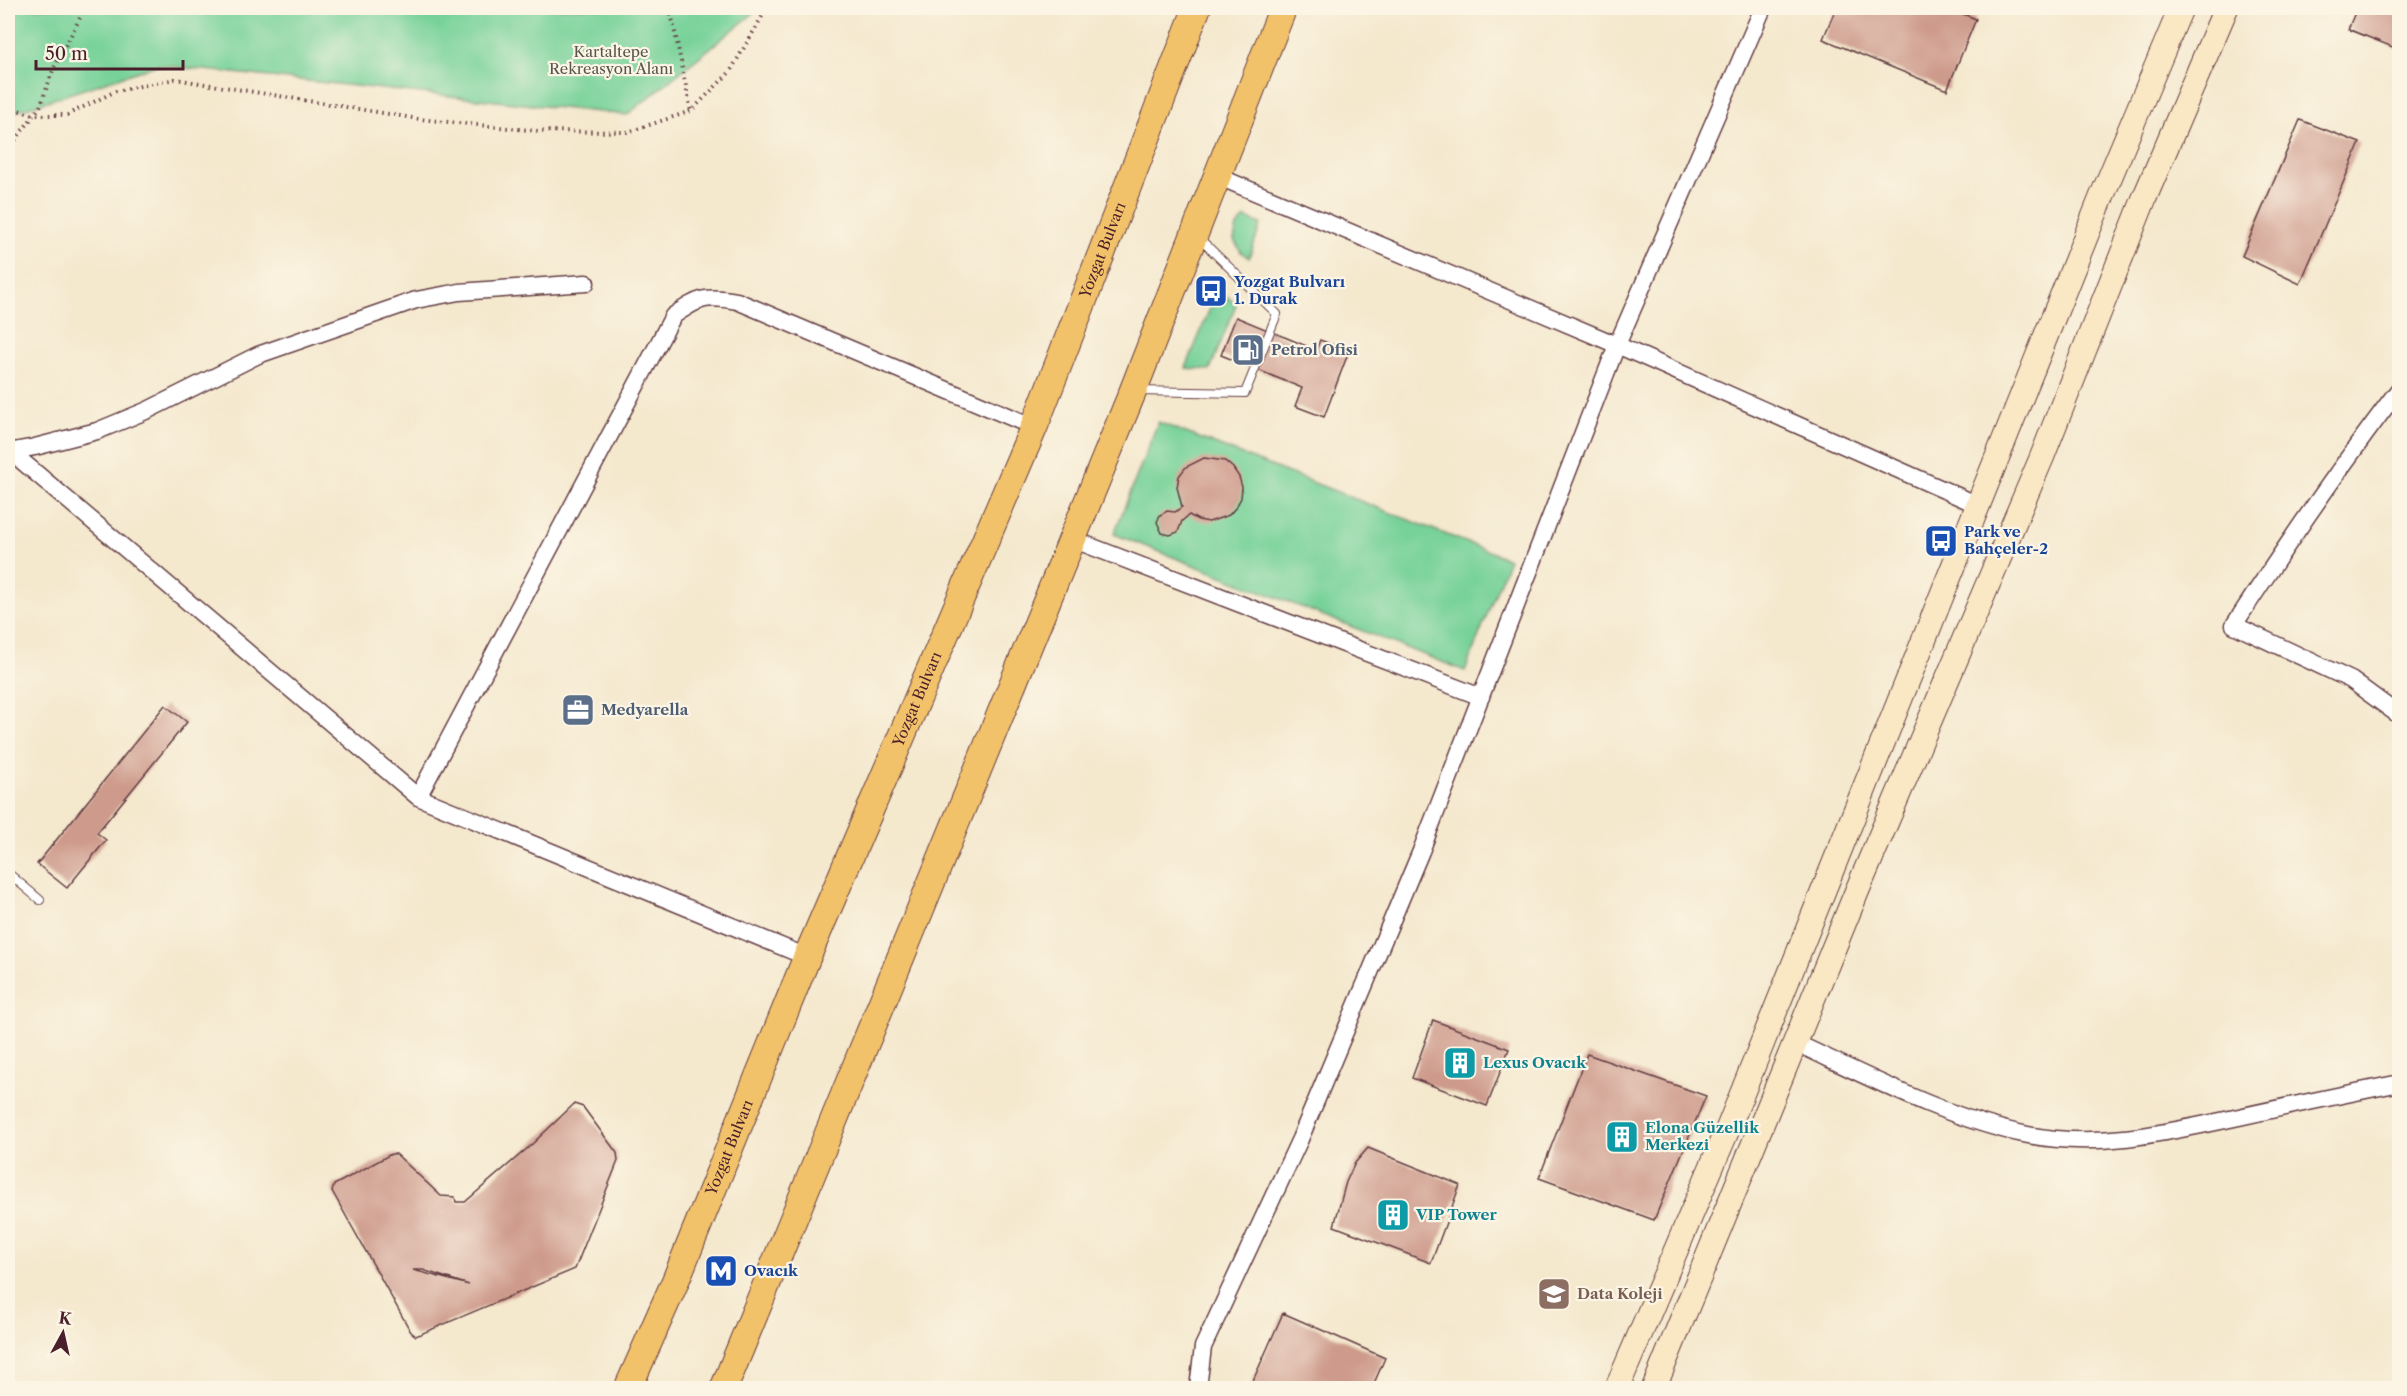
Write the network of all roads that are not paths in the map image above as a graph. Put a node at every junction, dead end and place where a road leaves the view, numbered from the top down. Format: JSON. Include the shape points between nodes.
{"nodes":[{"id":1,"x":1197,"y":8,"type":"edge"},
{"id":2,"x":1283,"y":8,"type":"edge"},
{"id":3,"x":1763,"y":8,"type":"edge"},
{"id":4,"x":2181,"y":8,"type":"edge"},
{"id":5,"x":2226,"y":8,"type":"edge"},
{"id":6,"x":1217,"y":176,"type":"junction"},
{"id":7,"x":1195,"y":234,"type":"junction"},
{"id":8,"x":586,"y":283,"type":"dead end"},
{"id":9,"x":1617,"y":345,"type":"junction"},
{"id":10,"x":2400,"y":388,"type":"edge"},
{"id":11,"x":1133,"y":391,"type":"junction"},
{"id":12,"x":1034,"y":427,"type":"junction"},
{"id":13,"x":9,"y":451,"type":"edge"},
{"id":14,"x":1978,"y":505,"type":"junction"},
{"id":15,"x":1072,"y":539,"type":"junction"},
{"id":16,"x":1480,"y":697,"type":"junction"},
{"id":17,"x":2400,"y":716,"type":"edge"},
{"id":18,"x":418,"y":797,"type":"junction"},
{"id":19,"x":8,"y":873,"type":"edge"},
{"id":20,"x":40,"y":900,"type":"dead end"},
{"id":21,"x":807,"y":957,"type":"junction"},
{"id":22,"x":1796,"y":1043,"type":"junction"},
{"id":23,"x":2400,"y":1083,"type":"edge"},
{"id":24,"x":737,"y":1376,"type":"edge"},
{"id":25,"x":627,"y":1386,"type":"edge"},
{"id":26,"x":724,"y":1389,"type":"edge"},
{"id":27,"x":1198,"y":1389,"type":"edge"},
{"id":28,"x":1617,"y":1389,"type":"edge"},
{"id":29,"x":1654,"y":1389,"type":"edge"}],
"edges":[{"from":1,"to":12,"type":"main road","name":"Yozgat Bulvarı"},
{"from":2,"to":6,"type":"main road"},
{"from":3,"to":9,"type":"street"},
{"from":4,"to":14,"type":"main road"},
{"from":5,"to":22,"type":"main road"},
{"from":6,"to":7,"type":"main road"},
{"from":6,"to":9,"type":"street"},
{"from":7,"to":11,"type":"main road"},
{"from":7,"to":11,"type":"lane","via":[[1277,314],[1245,393]]},
{"from":8,"to":13,"type":"street","via":[[470,291],[416,300],[258,355],[97,431]]},
{"from":9,"to":14,"type":"street"},
{"from":9,"to":16,"type":"street"},
{"from":10,"to":17,"type":"street","via":[[2280,554],[2234,625],[2351,680]]},
{"from":11,"to":15,"type":"main road"},
{"from":12,"to":18,"type":"street","via":[[737,301],[713,297],[692,302],[673,316]]},
{"from":12,"to":21,"type":"main road","name":"Yozgat Bulvarı"},
{"from":13,"to":18,"type":"street"},
{"from":14,"to":28,"type":"main road","via":[[1729,1126]]},
{"from":15,"to":16,"type":"street"},
{"from":15,"to":24,"type":"main road"},
{"from":16,"to":27,"type":"street","via":[[1421,851],[1300,1139],[1203,1347]]},
{"from":18,"to":21,"type":"street"},
{"from":19,"to":20,"type":"lane"},
{"from":21,"to":25,"type":"main road","name":"Yozgat Bulvarı","via":[[675,1282]]},
{"from":22,"to":23,"type":"street","via":[[1987,1125],[2068,1140],[2153,1135]]},
{"from":22,"to":29,"type":"main road"},
{"from":24,"to":26,"type":"main road"}]}
